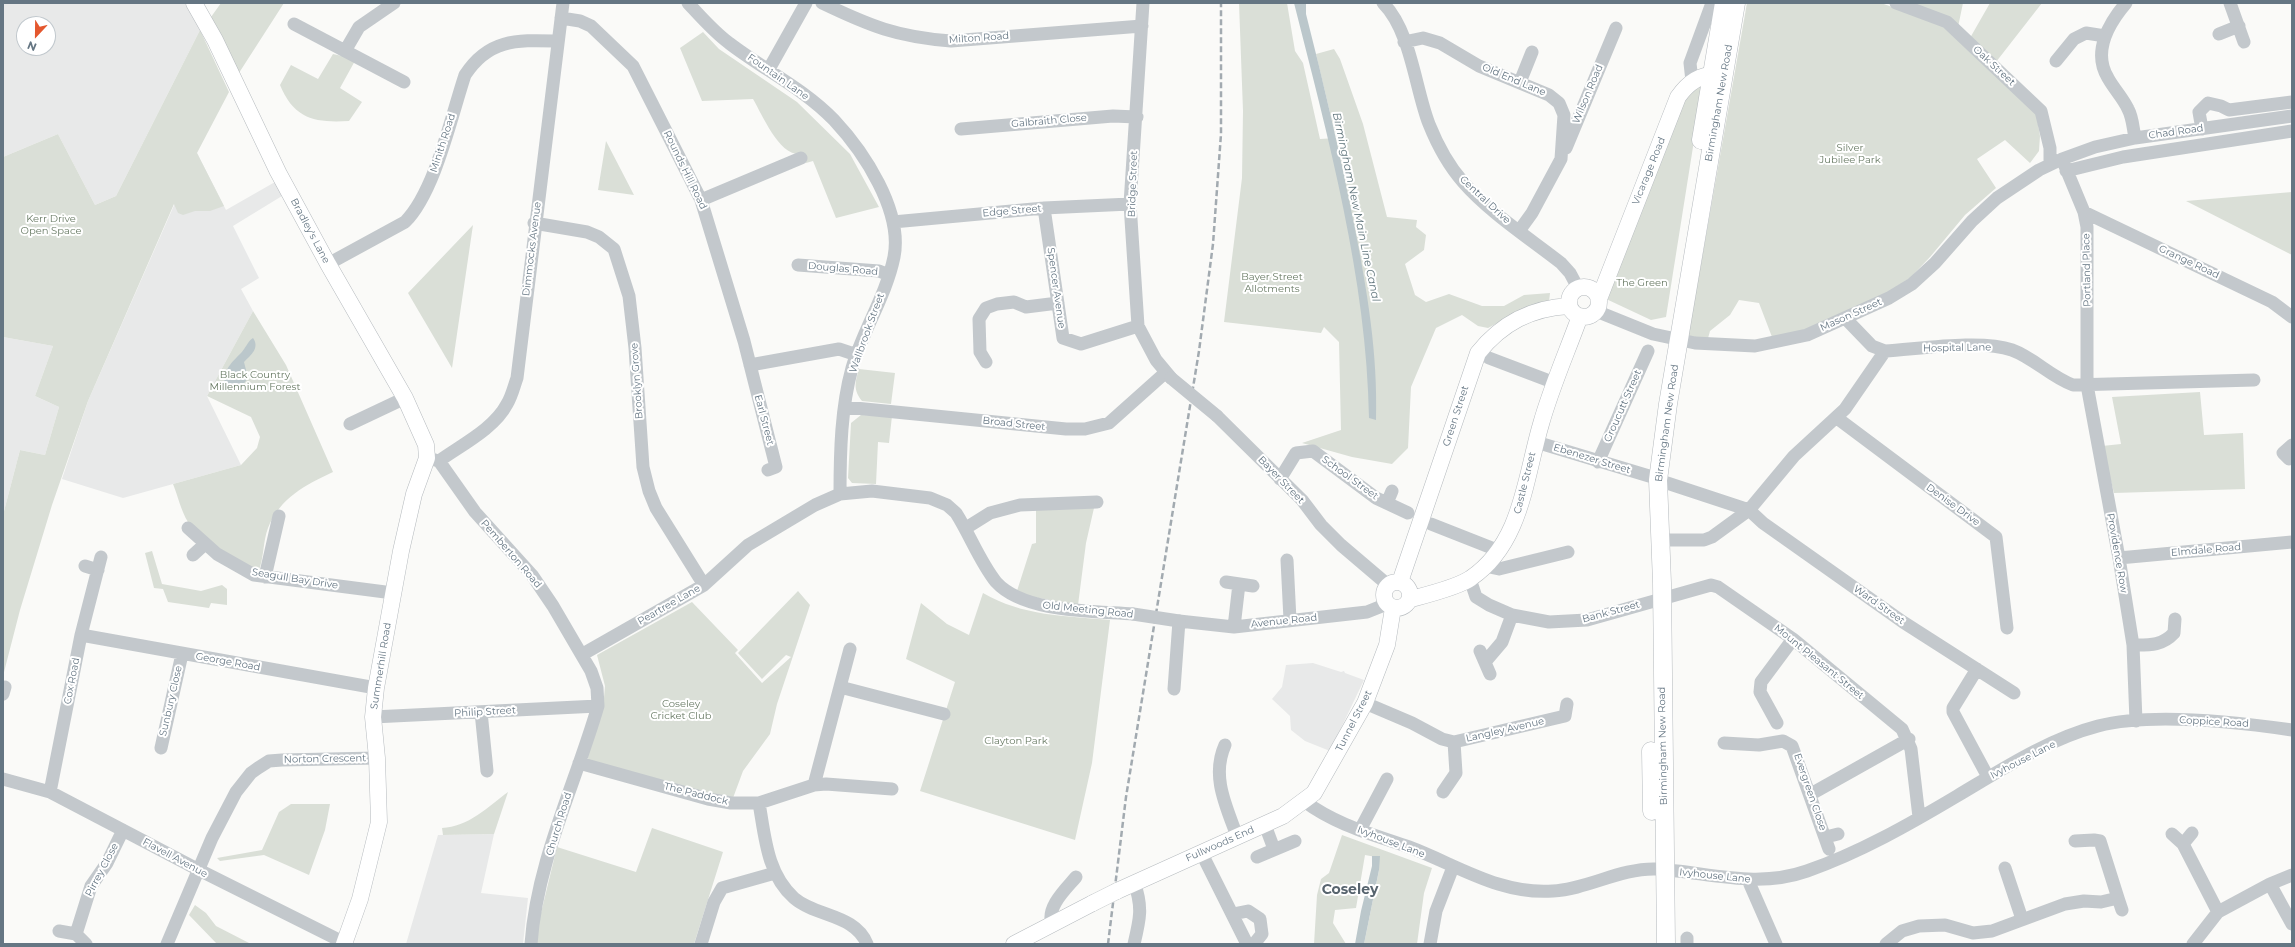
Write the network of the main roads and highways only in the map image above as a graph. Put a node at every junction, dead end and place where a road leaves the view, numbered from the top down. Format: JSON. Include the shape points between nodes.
{"nodes":[{"id":1,"x":194,"y":3,"type":"edge"},
{"id":2,"x":1724,"y":3,"type":"edge"},
{"id":3,"x":1736,"y":3,"type":"edge"},
{"id":4,"x":1718,"y":74,"type":"junction"},
{"id":5,"x":1613,"y":266,"type":"junction"},
{"id":6,"x":1582,"y":287,"type":"junction"},
{"id":7,"x":1598,"y":305,"type":"junction"},
{"id":8,"x":1575,"y":311,"type":"junction"},
{"id":9,"x":433,"y":460,"type":"joint"},
{"id":10,"x":1653,"y":478,"type":"junction"},
{"id":11,"x":1394,"y":584,"type":"junction"},
{"id":12,"x":1411,"y":599,"type":"junction"},
{"id":13,"x":1656,"y":601,"type":"junction"},
{"id":14,"x":1390,"y":606,"type":"junction"},
{"id":15,"x":1304,"y":801,"type":"joint"},
{"id":16,"x":1659,"y":870,"type":"junction"},
{"id":17,"x":344,"y":943,"type":"edge"},
{"id":18,"x":1014,"y":944,"type":"edge"},
{"id":19,"x":1654,"y":944,"type":"edge"},
{"id":20,"x":1666,"y":944,"type":"edge"}],
"edges":[{"from":1,"to":9,"type":"main road","name":"Bradley's Lane","via":[[215,40],[278,172],[405,398]]},
{"from":2,"to":4,"type":"highway","name":"Birmingham New Road"},
{"from":3,"to":4,"type":"highway","name":"Birmingham New Road"},
{"from":4,"to":5,"type":"main road","name":"Vicarage Road","via":[[1692,81],[1678,97]]},
{"from":4,"to":10,"type":"highway","name":"Birmingham New Road","via":[[1673,339],[1668,404]]},
{"from":5,"to":6,"type":"main road","name":"Vicarage Road","via":[[1603,277]]},
{"from":5,"to":7,"type":"main road","name":"Vicarage Road"},
{"from":6,"to":7,"type":"main road","via":[[1593,290]]},
{"from":6,"to":8,"type":"main road","via":[[1570,296]]},
{"from":7,"to":8,"type":"main road","via":[[1589,316]]},
{"from":8,"to":11,"type":"main road","name":"Green Street","via":[[1537,310],[1517,318],[1490,338],[1478,353]]},
{"from":8,"to":12,"type":"main road","name":"Castle Street","via":[[1536,442],[1518,515],[1506,539],[1485,566],[1470,579]]},
{"from":9,"to":17,"type":"main road","name":"Summerhill Road","via":[[414,494],[401,551],[373,717],[379,822],[360,898]]},
{"from":10,"to":13,"type":"highway","name":"Birmingham New Road"},
{"from":10,"to":13,"type":"highway","name":"Birmingham New Road","via":[[1659,540]]},
{"from":11,"to":12,"type":"main road","via":[[1410,589]]},
{"from":11,"to":14,"type":"main road","name":"Tunnel Street","via":[[1384,594]]},
{"from":12,"to":14,"type":"main road","via":[[1407,606]]},
{"from":13,"to":16,"type":"highway","name":"Birmingham New Road","via":[[1652,623],[1651,781]]},
{"from":14,"to":15,"type":"main road","name":"Tunnel Street","via":[[1387,645],[1365,703],[1326,774],[1314,793]]},
{"from":15,"to":18,"type":"main road","name":"Fullwoods End","bridge":true,"via":[[1265,825],[1134,882]]},
{"from":16,"to":19,"type":"highway","name":"Birmingham New Road"},
{"from":16,"to":20,"type":"highway","name":"Birmingham New Road"}]}
